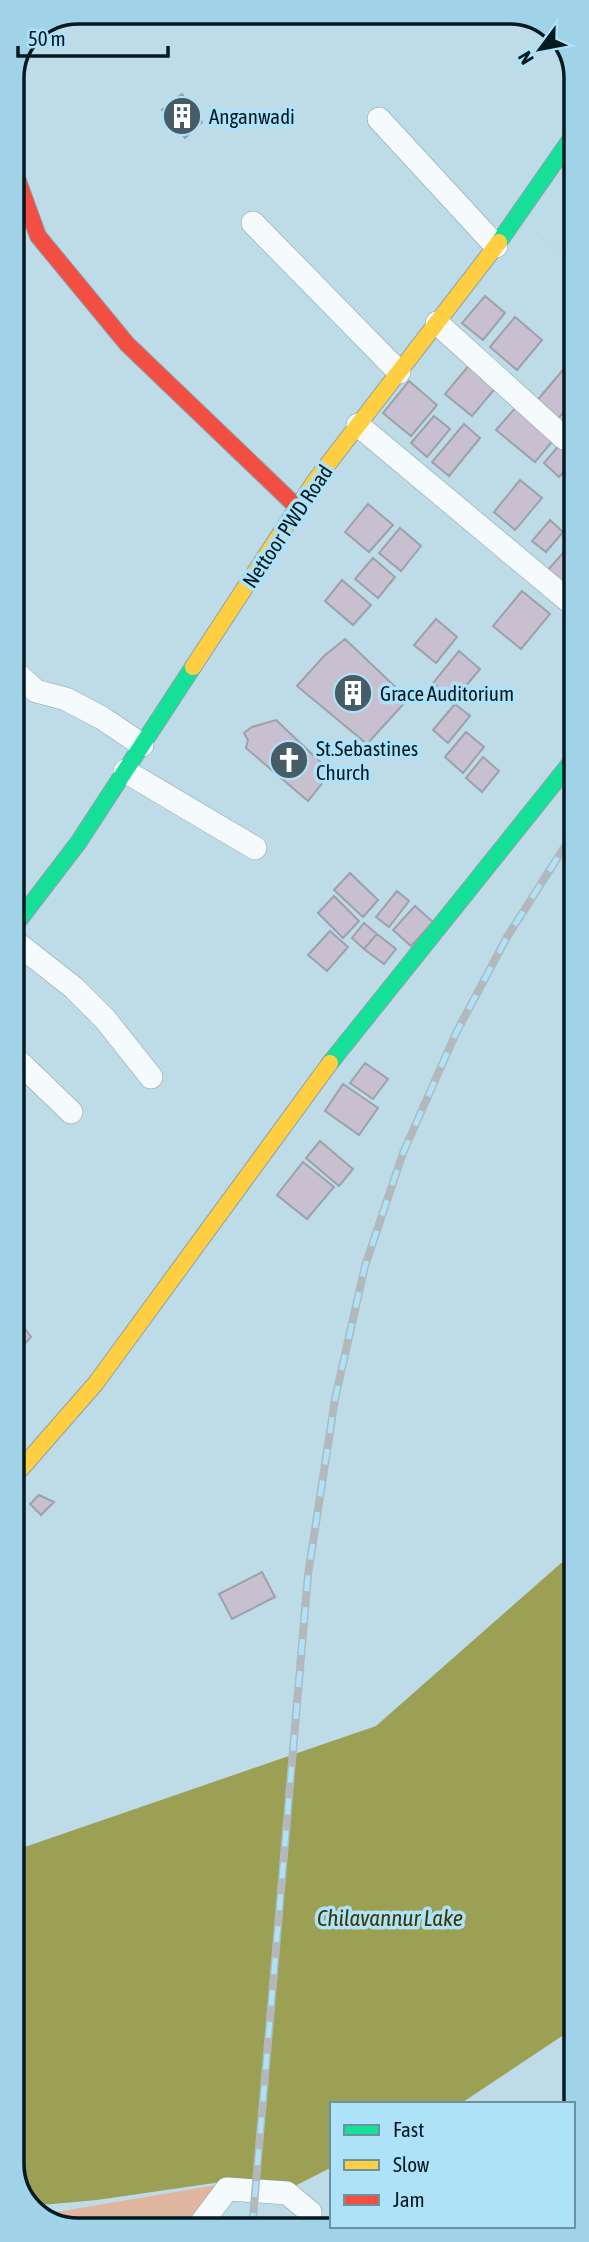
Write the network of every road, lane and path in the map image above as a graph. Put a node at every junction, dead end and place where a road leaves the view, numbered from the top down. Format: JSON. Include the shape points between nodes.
{"nodes":[{"id":1,"x":379,"y":119,"type":"dead end"},
{"id":2,"x":564,"y":150,"type":"edge"},
{"id":3,"x":24,"y":198,"type":"edge"},
{"id":4,"x":519,"y":217,"type":"junction"},
{"id":5,"x":253,"y":223,"type":"dead end"},
{"id":6,"x":496,"y":246,"type":"junction"},
{"id":7,"x":564,"y":256,"type":"edge"},
{"id":8,"x":437,"y":323,"type":"junction"},
{"id":9,"x":399,"y":372,"type":"junction"},
{"id":10,"x":358,"y":425,"type":"junction"},
{"id":11,"x":564,"y":438,"type":"dead end"},
{"id":12,"x":298,"y":507,"type":"junction"},
{"id":13,"x":564,"y":597,"type":"edge"},
{"id":14,"x":24,"y":680,"type":"edge"},
{"id":15,"x":142,"y":745,"type":"junction"},
{"id":16,"x":125,"y":771,"type":"junction"},
{"id":17,"x":564,"y":771,"type":"edge"},
{"id":18,"x":255,"y":848,"type":"dead end"},
{"id":19,"x":24,"y":914,"type":"edge"},
{"id":20,"x":24,"y":949,"type":"edge"},
{"id":21,"x":24,"y":1067,"type":"edge"},
{"id":22,"x":151,"y":1077,"type":"dead end"},
{"id":23,"x":71,"y":1112,"type":"dead end"},
{"id":24,"x":24,"y":1466,"type":"edge"},
{"id":25,"x":206,"y":2217,"type":"edge"},
{"id":26,"x":310,"y":2218,"type":"edge"}],
"edges":[{"from":1,"to":6,"type":"street"},
{"from":2,"to":4,"type":"street","name":"Nettoor PWD Road"},
{"from":3,"to":12,"type":"street","via":[[38,236],[127,344]]},
{"from":4,"to":6,"type":"street","name":"Nettoor PWD Road"},
{"from":4,"to":7,"type":"path"},
{"from":5,"to":9,"type":"street"},
{"from":6,"to":8,"type":"street","name":"Nettoor PWD Road"},
{"from":8,"to":9,"type":"street","name":"Nettoor PWD Road"},
{"from":8,"to":11,"type":"street"},
{"from":9,"to":10,"type":"street","name":"Nettoor PWD Road"},
{"from":10,"to":12,"type":"street","name":"Nettoor PWD Road"},
{"from":10,"to":13,"type":"street"},
{"from":12,"to":15,"type":"street","name":"Nettoor PWD Road"},
{"from":14,"to":15,"type":"street","via":[[36,691],[66,699],[102,718]]},
{"from":15,"to":16,"type":"street","name":"Nettoor PWD Road"},
{"from":16,"to":18,"type":"street"},
{"from":16,"to":19,"type":"street","name":"Nettoor PWD Road"},
{"from":17,"to":24,"type":"street","via":[[346,1042],[96,1383]]},
{"from":20,"to":22,"type":"street","via":[[106,1019]]},
{"from":21,"to":23,"type":"street"},
{"from":25,"to":26,"type":"street","via":[[228,2189],[287,2193],[310,2212]]}]}
